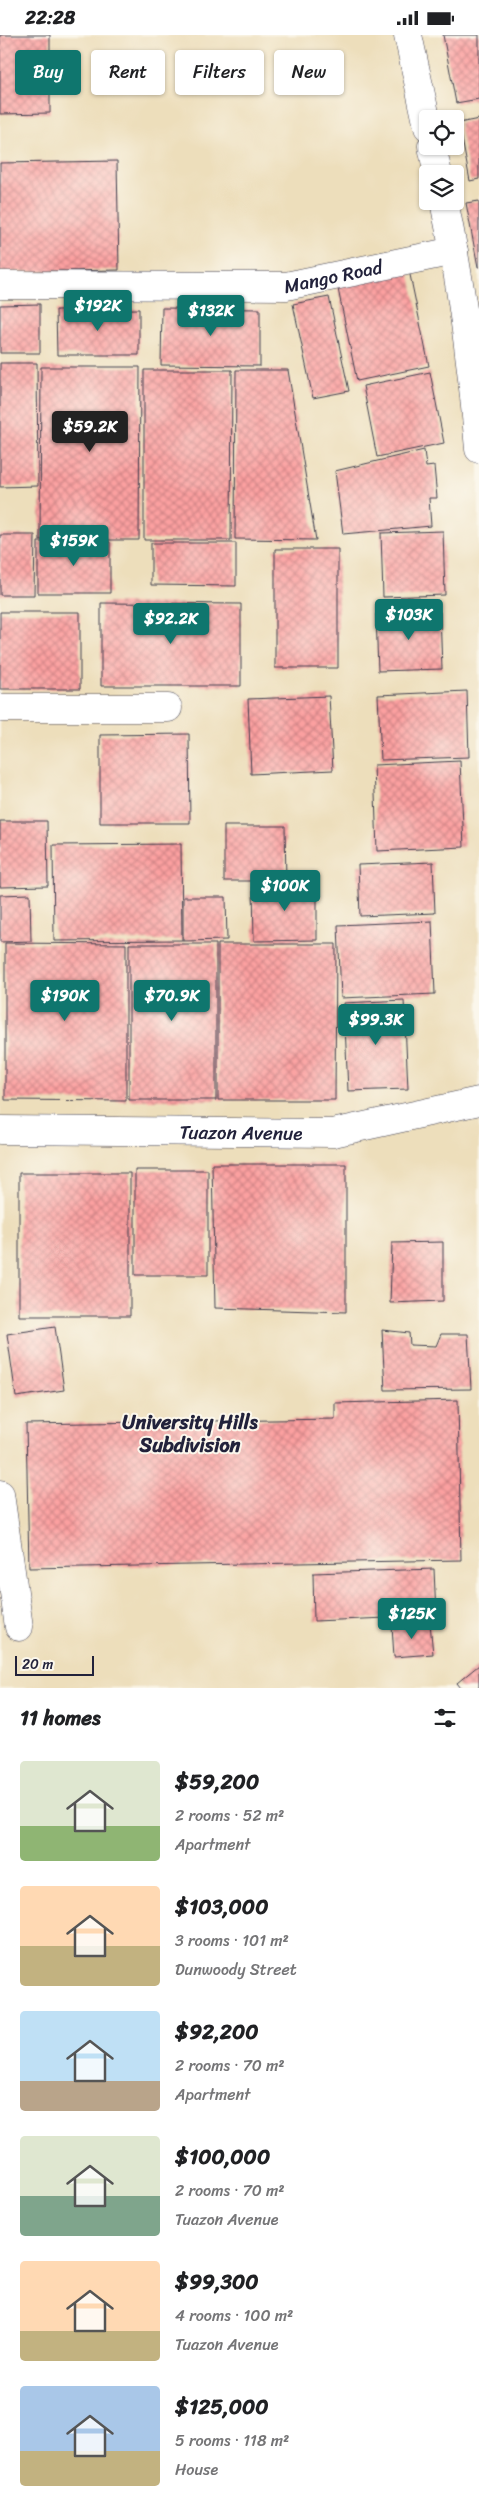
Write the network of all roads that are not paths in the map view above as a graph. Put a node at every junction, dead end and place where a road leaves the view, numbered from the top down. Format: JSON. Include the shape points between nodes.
{"nodes":[{"id":1,"x":408,"y":35,"type":"edge"},
{"id":2,"x":424,"y":110,"type":"edge"},
{"id":3,"x":446,"y":210,"type":"edge"},
{"id":4,"x":454,"y":251,"type":"junction"},
{"id":5,"x":0,"y":285,"type":"edge"},
{"id":6,"x":479,"y":449,"type":"edge"},
{"id":7,"x":0,"y":707,"type":"edge"},
{"id":8,"x":168,"y":708,"type":"dead end"},
{"id":9,"x":479,"y":1101,"type":"edge"},
{"id":10,"x":0,"y":1130,"type":"edge"},
{"id":11,"x":0,"y":1494,"type":"edge"},
{"id":12,"x":19,"y":1627,"type":"dead end"}],
"edges":[{"from":1,"to":2,"type":"street"},
{"from":3,"to":4,"type":"street"},
{"from":4,"to":5,"type":"street","name":"Mango Road","via":[[286,286]]},
{"from":4,"to":6,"type":"street"},
{"from":7,"to":8,"type":"street"},
{"from":9,"to":10,"type":"street","name":"Tuazon Avenue","via":[[333,1133]]},
{"from":11,"to":12,"type":"street"}]}
